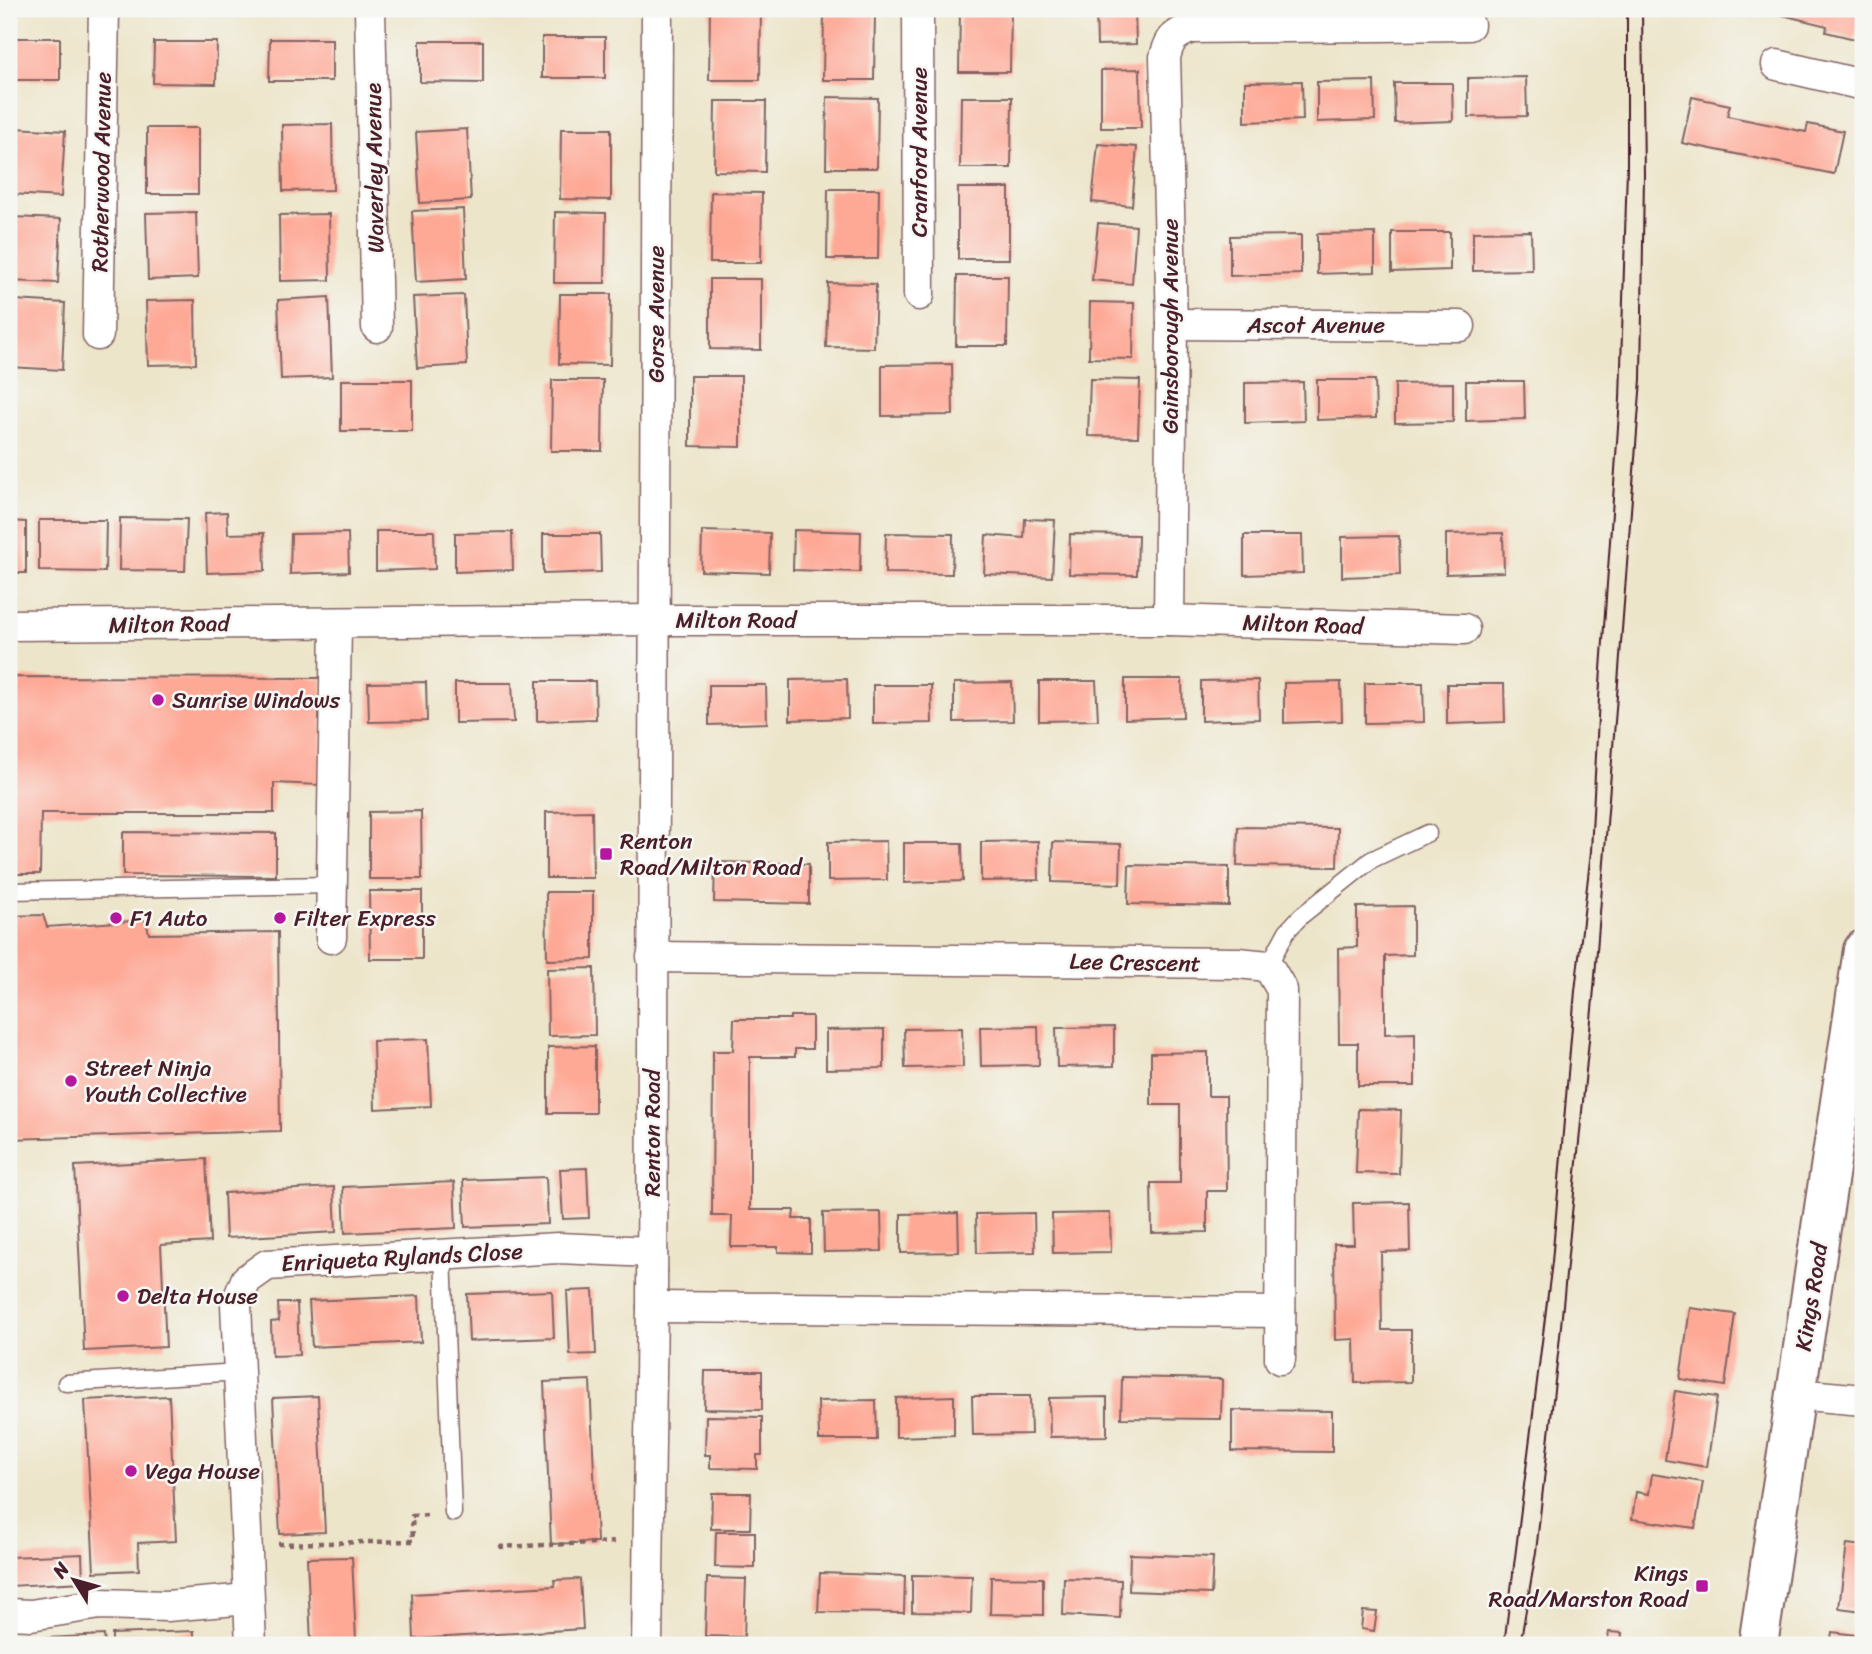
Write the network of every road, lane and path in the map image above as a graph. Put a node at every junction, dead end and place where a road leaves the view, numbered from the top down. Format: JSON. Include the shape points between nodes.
{"nodes":[{"id":1,"x":104,"y":9,"type":"edge"},
{"id":2,"x":370,"y":9,"type":"edge"},
{"id":3,"x":657,"y":9,"type":"edge"},
{"id":4,"x":918,"y":9,"type":"edge"},
{"id":5,"x":1469,"y":25,"type":"dead end"},
{"id":6,"x":1777,"y":65,"type":"dead end"},
{"id":7,"x":1863,"y":85,"type":"edge"},
{"id":8,"x":919,"y":295,"type":"dead end"},
{"id":9,"x":1172,"y":324,"type":"junction"},
{"id":10,"x":1460,"y":326,"type":"dead end"},
{"id":11,"x":377,"y":327,"type":"dead end"},
{"id":12,"x":97,"y":335,"type":"dead end"},
{"id":13,"x":655,"y":620,"type":"junction"},
{"id":14,"x":1169,"y":620,"type":"junction"},
{"id":15,"x":336,"y":623,"type":"junction"},
{"id":16,"x":9,"y":625,"type":"edge"},
{"id":17,"x":1464,"y":629,"type":"dead end"},
{"id":18,"x":1428,"y":833,"type":"dead end"},
{"id":19,"x":332,"y":885,"type":"junction"},
{"id":20,"x":9,"y":891,"type":"edge"},
{"id":21,"x":331,"y":938,"type":"dead end"},
{"id":22,"x":1863,"y":950,"type":"edge"},
{"id":23,"x":652,"y":957,"type":"junction"},
{"id":24,"x":1268,"y":965,"type":"junction"},
{"id":25,"x":652,"y":1252,"type":"junction"},
{"id":26,"x":443,"y":1255,"type":"junction"},
{"id":27,"x":652,"y":1307,"type":"junction"},
{"id":28,"x":1280,"y":1312,"type":"junction"},
{"id":29,"x":1280,"y":1359,"type":"dead end"},
{"id":30,"x":239,"y":1372,"type":"junction"},
{"id":31,"x":66,"y":1383,"type":"dead end"},
{"id":32,"x":1796,"y":1394,"type":"junction"},
{"id":33,"x":1863,"y":1399,"type":"edge"},
{"id":34,"x":453,"y":1513,"type":"joint"},
{"id":35,"x":246,"y":1540,"type":"junction"},
{"id":36,"x":649,"y":1541,"type":"junction"},
{"id":37,"x":499,"y":1547,"type":"dead end"},
{"id":38,"x":248,"y":1599,"type":"junction"},
{"id":39,"x":9,"y":1614,"type":"edge"},
{"id":40,"x":251,"y":1645,"type":"edge"},
{"id":41,"x":647,"y":1645,"type":"edge"},
{"id":42,"x":1758,"y":1645,"type":"edge"}],
"edges":[{"from":1,"to":12,"type":"street","name":"Rotherwood Avenue"},
{"from":2,"to":11,"type":"street","name":"Waverley Avenue"},
{"from":3,"to":13,"type":"street","name":"Gorse Avenue"},
{"from":4,"to":8,"type":"street","name":"Cranford Avenue"},
{"from":5,"to":9,"type":"street","name":"Gainsborough Avenue","via":[[1191,28],[1176,34],[1165,57]]},
{"from":6,"to":7,"type":"street"},
{"from":9,"to":10,"type":"street","name":"Ascot Avenue"},
{"from":9,"to":14,"type":"street","name":"Gainsborough Avenue"},
{"from":13,"to":14,"type":"street","name":"Milton Road"},
{"from":13,"to":15,"type":"street","name":"Milton Road"},
{"from":13,"to":23,"type":"street","name":"Renton Road"},
{"from":14,"to":17,"type":"street","name":"Milton Road"},
{"from":15,"to":16,"type":"street","name":"Milton Road"},
{"from":15,"to":19,"type":"street"},
{"from":18,"to":24,"type":"lane","via":[[1371,860],[1301,916]]},
{"from":19,"to":20,"type":"lane"},
{"from":19,"to":21,"type":"street"},
{"from":22,"to":32,"type":"street","name":"Kings Road"},
{"from":23,"to":24,"type":"street","name":"Lee Crescent"},
{"from":23,"to":25,"type":"street","name":"Renton Road"},
{"from":24,"to":28,"type":"street","via":[[1282,990]]},
{"from":25,"to":26,"type":"street","name":"Enriqueta Rylands Close","via":[[558,1248]]},
{"from":25,"to":27,"type":"street","name":"Renton Road"},
{"from":26,"to":30,"type":"street","name":"Enriqueta Rylands Close","via":[[267,1265],[246,1280],[236,1304]]},
{"from":26,"to":34,"type":"lane"},
{"from":27,"to":28,"type":"street"},
{"from":27,"to":36,"type":"street","name":"Renton Road"},
{"from":28,"to":29,"type":"street"},
{"from":30,"to":31,"type":"lane"},
{"from":30,"to":35,"type":"street","name":"Enriqueta Rylands Close"},
{"from":32,"to":33,"type":"street"},
{"from":32,"to":42,"type":"street","name":"Kings Road"},
{"from":34,"to":35,"type":"path","via":[[412,1516],[413,1541]]},
{"from":35,"to":38,"type":"street","name":"Enriqueta Rylands Close"},
{"from":36,"to":37,"type":"path"},
{"from":36,"to":41,"type":"street","name":"Renton Road"},
{"from":38,"to":39,"type":"street","via":[[167,1606],[100,1604]]},
{"from":38,"to":40,"type":"street","name":"Enriqueta Rylands Close"}]}
